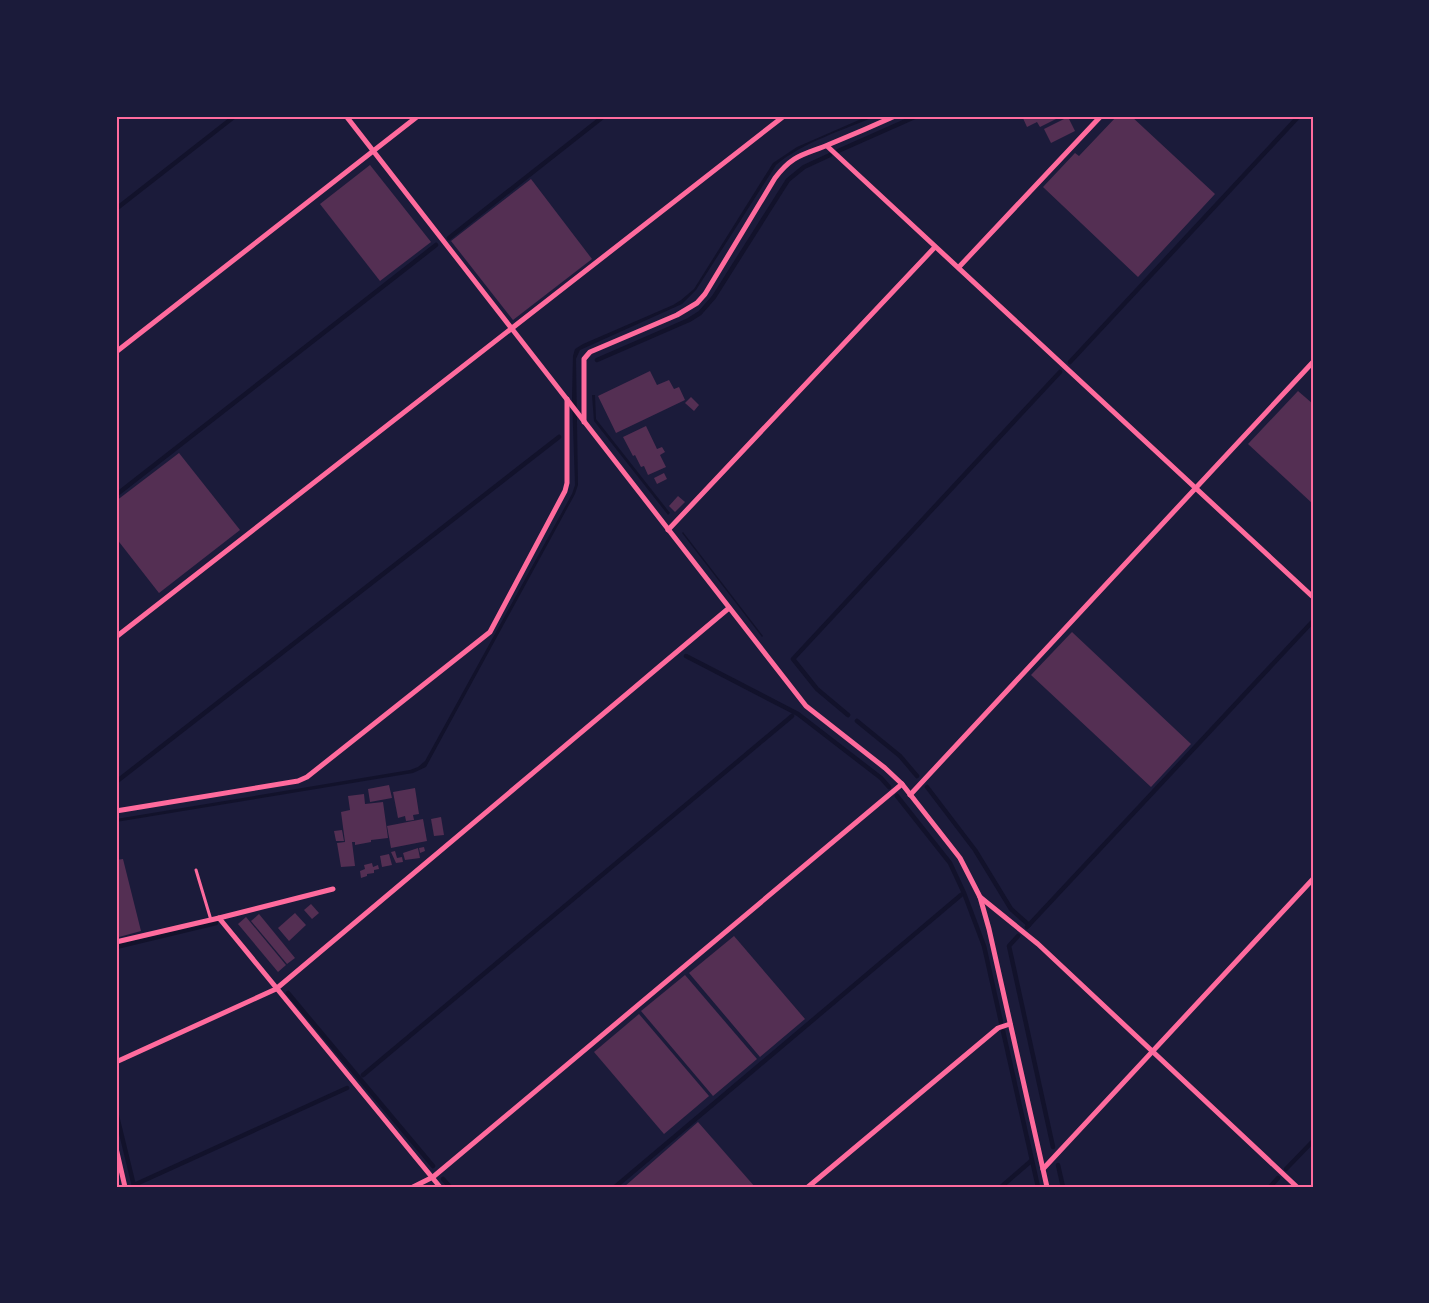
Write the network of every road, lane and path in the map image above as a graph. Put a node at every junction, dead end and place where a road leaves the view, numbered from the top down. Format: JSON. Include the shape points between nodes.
{"nodes":[{"id":1,"x":346,"y":116,"type":"edge"},
{"id":2,"x":418,"y":116,"type":"edge"},
{"id":3,"x":784,"y":116,"type":"edge"},
{"id":4,"x":895,"y":116,"type":"edge"},
{"id":5,"x":1100,"y":116,"type":"edge"},
{"id":6,"x":827,"y":146,"type":"junction"},
{"id":7,"x":373,"y":151,"type":"junction"},
{"id":8,"x":935,"y":247,"type":"junction"},
{"id":9,"x":959,"y":267,"type":"junction"},
{"id":10,"x":511,"y":329,"type":"junction"},
{"id":11,"x":116,"y":352,"type":"edge"},
{"id":12,"x":1313,"y":362,"type":"edge"},
{"id":13,"x":569,"y":401,"type":"junction"},
{"id":14,"x":584,"y":422,"type":"junction"},
{"id":15,"x":1195,"y":488,"type":"junction"},
{"id":16,"x":668,"y":530,"type":"junction"},
{"id":17,"x":1313,"y":597,"type":"edge"},
{"id":18,"x":729,"y":608,"type":"junction"},
{"id":19,"x":116,"y":637,"type":"edge"},
{"id":20,"x":902,"y":784,"type":"junction"},
{"id":21,"x":910,"y":795,"type":"junction"},
{"id":22,"x":116,"y":811,"type":"edge"},
{"id":23,"x":196,"y":870,"type":"dead end"},
{"id":24,"x":1313,"y":879,"type":"edge"},
{"id":25,"x":333,"y":889,"type":"dead end"},
{"id":26,"x":980,"y":897,"type":"junction"},
{"id":27,"x":219,"y":918,"type":"junction"},
{"id":28,"x":211,"y":920,"type":"junction"},
{"id":29,"x":116,"y":942,"type":"edge"},
{"id":30,"x":276,"y":989,"type":"junction"},
{"id":31,"x":1010,"y":1024,"type":"junction"},
{"id":32,"x":1152,"y":1052,"type":"junction"},
{"id":33,"x":116,"y":1062,"type":"edge"},
{"id":34,"x":116,"y":1148,"type":"edge"},
{"id":35,"x":1043,"y":1169,"type":"junction"},
{"id":36,"x":433,"y":1177,"type":"junction"},
{"id":37,"x":125,"y":1187,"type":"edge"},
{"id":38,"x":412,"y":1187,"type":"edge"},
{"id":39,"x":440,"y":1187,"type":"edge"},
{"id":40,"x":808,"y":1187,"type":"edge"},
{"id":41,"x":1047,"y":1187,"type":"edge"},
{"id":42,"x":1297,"y":1187,"type":"edge"}],
"edges":[{"from":1,"to":7,"type":"street"},
{"from":2,"to":7,"type":"street"},
{"from":3,"to":10,"type":"street"},
{"from":4,"to":6,"type":"street"},
{"from":5,"to":9,"type":"street"},
{"from":6,"to":8,"type":"street"},
{"from":6,"to":14,"type":"street","via":[[802,154],[781,170],[697,303],[587,354],[584,362]]},
{"from":7,"to":10,"type":"street"},
{"from":7,"to":11,"type":"street"},
{"from":8,"to":9,"type":"street"},
{"from":8,"to":16,"type":"street"},
{"from":9,"to":15,"type":"street"},
{"from":10,"to":13,"type":"street"},
{"from":10,"to":19,"type":"street"},
{"from":12,"to":15,"type":"street"},
{"from":13,"to":14,"type":"street"},
{"from":13,"to":22,"type":"street","via":[[565,490],[490,632],[307,777]]},
{"from":14,"to":16,"type":"street"},
{"from":15,"to":17,"type":"street"},
{"from":15,"to":21,"type":"street"},
{"from":16,"to":18,"type":"street"},
{"from":18,"to":20,"type":"street","via":[[806,706]]},
{"from":18,"to":30,"type":"street"},
{"from":20,"to":21,"type":"street"},
{"from":20,"to":36,"type":"street"},
{"from":21,"to":26,"type":"street","via":[[960,858]]},
{"from":23,"to":28,"type":"lane"},
{"from":24,"to":32,"type":"street"},
{"from":25,"to":27,"type":"street"},
{"from":26,"to":31,"type":"street"},
{"from":26,"to":32,"type":"street","via":[[1038,944]]},
{"from":27,"to":28,"type":"street"},
{"from":27,"to":30,"type":"street"},
{"from":28,"to":29,"type":"street"},
{"from":30,"to":33,"type":"street"},
{"from":30,"to":36,"type":"street"},
{"from":31,"to":35,"type":"street"},
{"from":31,"to":40,"type":"street","via":[[998,1028]]},
{"from":32,"to":35,"type":"street"},
{"from":32,"to":42,"type":"street"},
{"from":34,"to":37,"type":"street"},
{"from":35,"to":41,"type":"street"},
{"from":36,"to":38,"type":"street"},
{"from":36,"to":39,"type":"street"}]}
